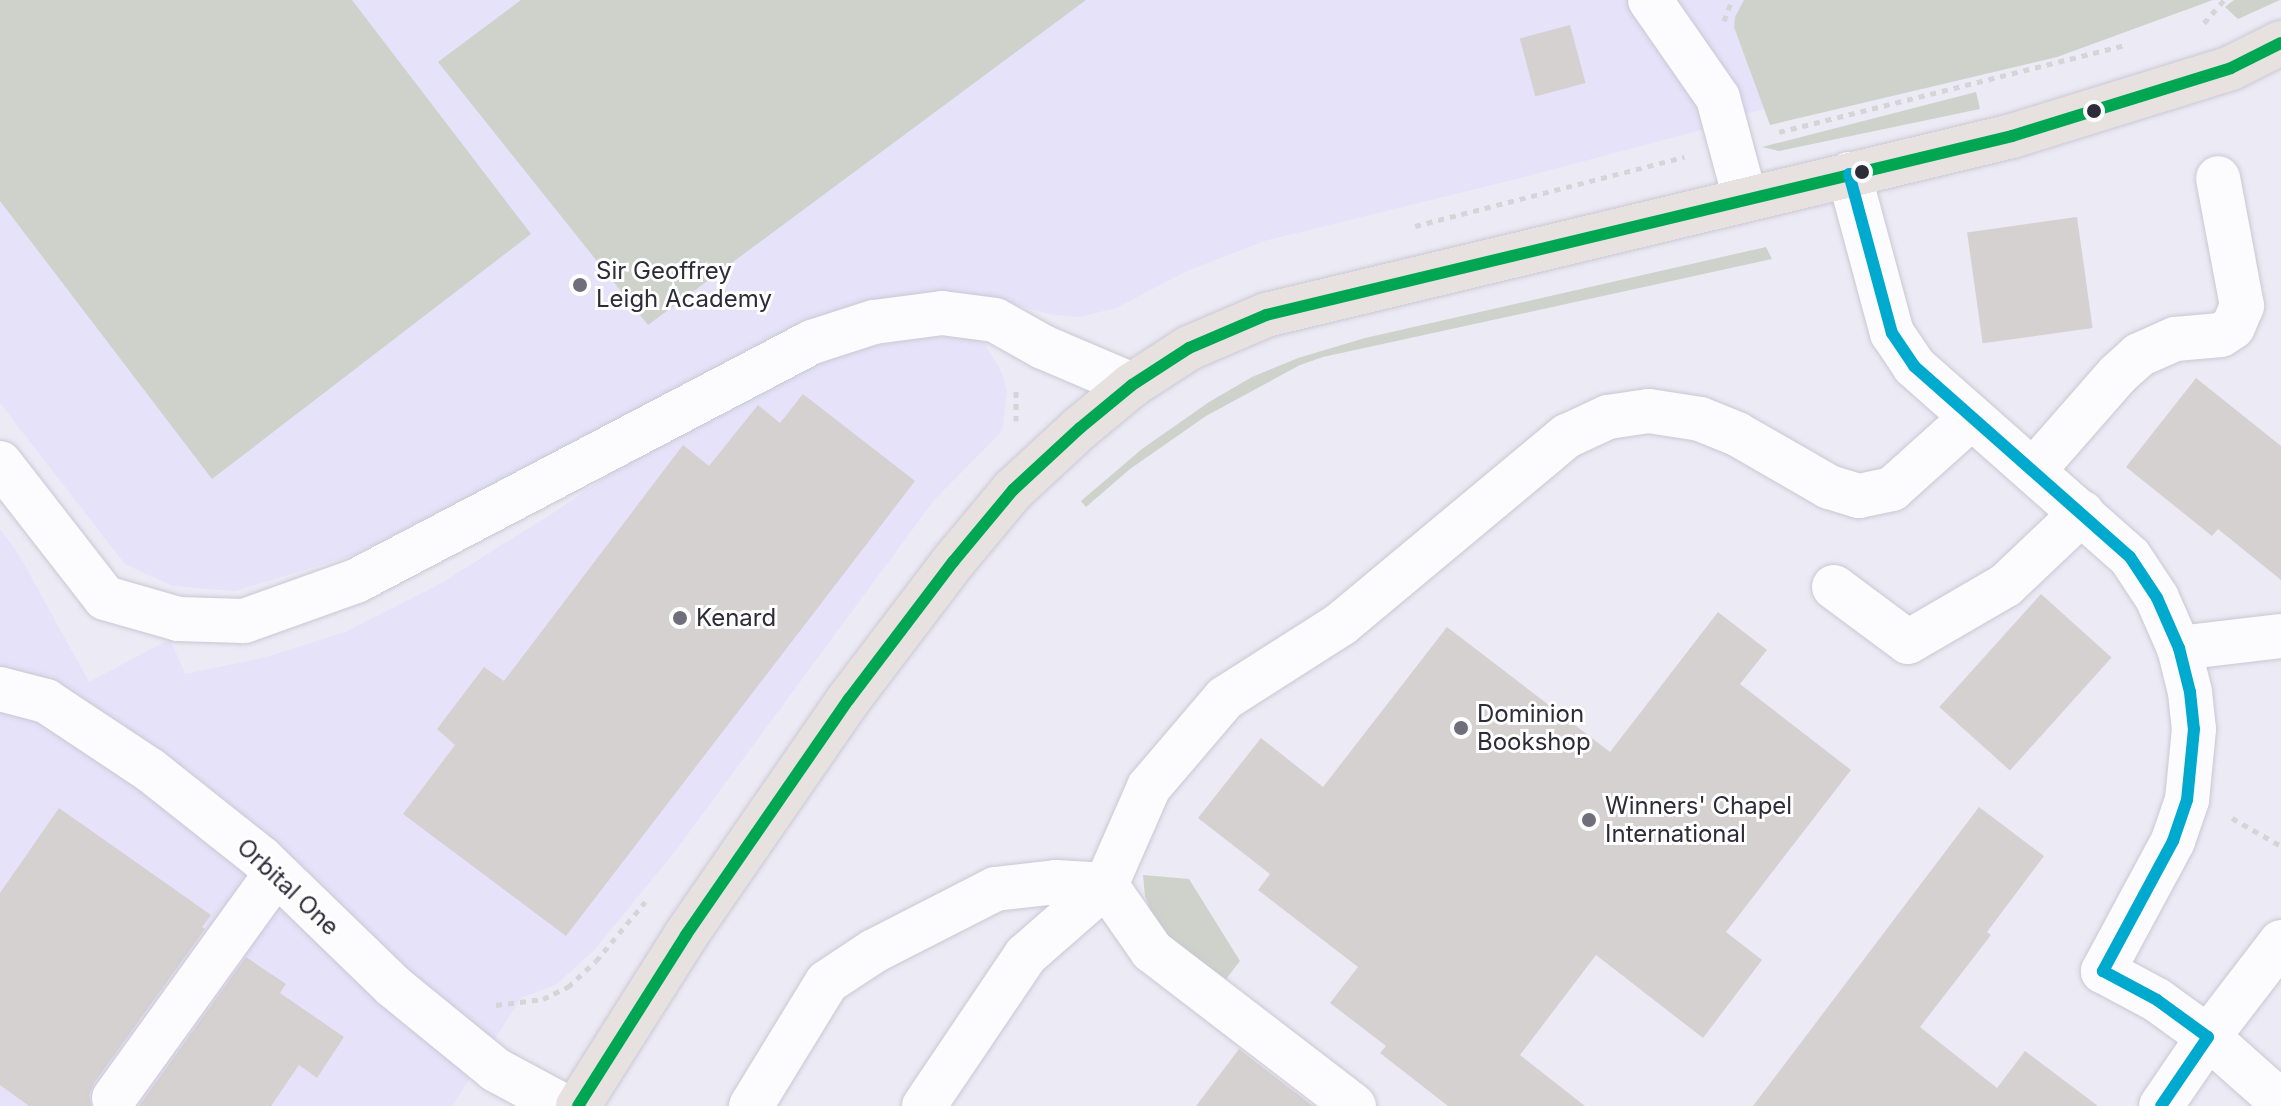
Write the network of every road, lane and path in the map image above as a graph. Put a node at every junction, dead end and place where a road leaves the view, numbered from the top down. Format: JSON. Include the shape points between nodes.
{"nodes":[{"id":1,"x":1650,"y":0,"type":"edge"},
{"id":2,"x":2224,"y":0,"type":"edge"},
{"id":3,"x":2201,"y":26,"type":"dead end"},
{"id":4,"x":2281,"y":43,"type":"edge"},
{"id":5,"x":2141,"y":44,"type":"dead end"},
{"id":6,"x":1730,"y":145,"type":"junction"},
{"id":7,"x":1651,"y":166,"type":"dead end"},
{"id":8,"x":1849,"y":174,"type":"junction"},
{"id":9,"x":2218,"y":178,"type":"dead end"},
{"id":10,"x":1745,"y":198,"type":"junction"},
{"id":11,"x":1132,"y":385,"type":"junction"},
{"id":12,"x":1971,"y":418,"type":"junction"},
{"id":13,"x":0,"y":463,"type":"edge"},
{"id":14,"x":2033,"y":471,"type":"junction"},
{"id":15,"x":2082,"y":513,"type":"junction"},
{"id":16,"x":1834,"y":587,"type":"dead end"},
{"id":17,"x":2281,"y":636,"type":"edge"},
{"id":18,"x":2179,"y":648,"type":"junction"},
{"id":19,"x":0,"y":689,"type":"edge"},
{"id":20,"x":276,"y":873,"type":"junction"},
{"id":21,"x":1106,"y":885,"type":"junction"},
{"id":22,"x":2281,"y":942,"type":"edge"},
{"id":23,"x":2208,"y":1037,"type":"junction"},
{"id":24,"x":114,"y":1098,"type":"dead end"},
{"id":25,"x":2281,"y":1102,"type":"edge"},
{"id":26,"x":563,"y":1106,"type":"edge"},
{"id":27,"x":578,"y":1106,"type":"edge"},
{"id":28,"x":751,"y":1106,"type":"edge"},
{"id":29,"x":924,"y":1106,"type":"edge"},
{"id":30,"x":1354,"y":1106,"type":"edge"},
{"id":31,"x":2161,"y":1106,"type":"edge"}],
"edges":[{"from":1,"to":6,"type":"street","via":[[1718,98]]},
{"from":2,"to":3,"type":"path"},
{"from":4,"to":8,"type":"main road","via":[[2231,68],[2097,112]]},
{"from":5,"to":6,"type":"path"},
{"from":6,"to":7,"type":"path"},
{"from":6,"to":10,"type":"street"},
{"from":8,"to":10,"type":"main road"},
{"from":8,"to":12,"type":"street","via":[[1892,333],[1914,366]]},
{"from":9,"to":14,"type":"street","via":[[2242,306],[2233,327],[2221,335],[2175,339],[2139,355]]},
{"from":10,"to":11,"type":"main road","via":[[1266,315],[1189,348]]},
{"from":11,"to":13,"type":"street","via":[[995,320],[942,313],[874,322],[812,342],[356,581],[244,621],[178,619],[105,598]]},
{"from":11,"to":27,"type":"main road","via":[[1013,490],[953,562],[849,699],[704,908]]},
{"from":12,"to":14,"type":"street"},
{"from":12,"to":21,"type":"street","via":[[1892,489],[1859,496],[1829,487],[1700,419],[1649,411],[1608,417],[1567,436],[1341,624],[1225,698],[1149,787]]},
{"from":14,"to":15,"type":"street"},
{"from":15,"to":16,"type":"street","via":[[2006,585],[1908,642]]},
{"from":15,"to":18,"type":"street","via":[[2130,557],[2157,598]]},
{"from":17,"to":18,"type":"street"},
{"from":18,"to":23,"type":"street","via":[[2194,729],[2187,800],[2173,841],[2103,971],[2157,1000]]},
{"from":19,"to":20,"type":"street","name":"Orbital One","via":[[46,701],[150,770]]},
{"from":20,"to":24,"type":"street"},
{"from":20,"to":26,"type":"street","name":"Orbital One","via":[[393,986],[496,1070]]},
{"from":21,"to":28,"type":"street","via":[[1056,882],[995,889],[874,951],[827,982]]},
{"from":21,"to":29,"type":"street","via":[[1026,955]]},
{"from":21,"to":30,"type":"street","via":[[1152,951]]},
{"from":22,"to":23,"type":"street"},
{"from":23,"to":25,"type":"street"},
{"from":23,"to":31,"type":"street"}]}
